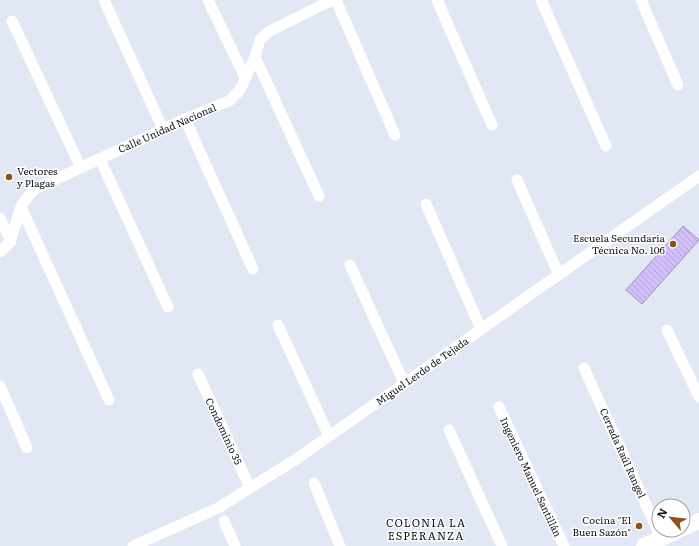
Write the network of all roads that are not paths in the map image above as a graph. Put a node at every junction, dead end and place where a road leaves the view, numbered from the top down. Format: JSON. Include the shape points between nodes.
{"nodes":[{"id":1,"x":104,"y":0,"type":"edge"},
{"id":2,"x":208,"y":0,"type":"edge"},
{"id":3,"x":332,"y":0,"type":"edge"},
{"id":4,"x":336,"y":0,"type":"edge"},
{"id":5,"x":438,"y":0,"type":"edge"},
{"id":6,"x":541,"y":0,"type":"edge"},
{"id":7,"x":641,"y":0,"type":"edge"},
{"id":8,"x":12,"y":21,"type":"dead end"},
{"id":9,"x":255,"y":57,"type":"junction"},
{"id":10,"x":245,"y":77,"type":"junction"},
{"id":11,"x":678,"y":85,"type":"dead end"},
{"id":12,"x":185,"y":119,"type":"junction"},
{"id":13,"x":492,"y":125,"type":"dead end"},
{"id":14,"x":163,"y":129,"type":"junction"},
{"id":15,"x":395,"y":135,"type":"dead end"},
{"id":16,"x":606,"y":146,"type":"dead end"},
{"id":17,"x":100,"y":159,"type":"junction"},
{"id":18,"x":81,"y":168,"type":"junction"},
{"id":19,"x":699,"y":176,"type":"edge"},
{"id":20,"x":517,"y":180,"type":"dead end"},
{"id":21,"x":318,"y":196,"type":"dead end"},
{"id":22,"x":426,"y":204,"type":"dead end"},
{"id":23,"x":21,"y":208,"type":"junction"},
{"id":24,"x":0,"y":218,"type":"edge"},
{"id":25,"x":11,"y":241,"type":"junction"},
{"id":26,"x":0,"y":252,"type":"edge"},
{"id":27,"x":350,"y":265,"type":"dead end"},
{"id":28,"x":253,"y":269,"type":"dead end"},
{"id":29,"x":558,"y":275,"type":"junction"},
{"id":30,"x":168,"y":307,"type":"dead end"},
{"id":31,"x":278,"y":325,"type":"dead end"},
{"id":32,"x":481,"y":330,"type":"junction"},
{"id":33,"x":667,"y":330,"type":"dead end"},
{"id":34,"x":584,"y":368,"type":"dead end"},
{"id":35,"x":198,"y":374,"type":"dead end"},
{"id":36,"x":404,"y":383,"type":"junction"},
{"id":37,"x":0,"y":386,"type":"edge"},
{"id":38,"x":699,"y":397,"type":"edge"},
{"id":39,"x":109,"y":400,"type":"dead end"},
{"id":40,"x":499,"y":407,"type":"dead end"},
{"id":41,"x":449,"y":430,"type":"dead end"},
{"id":42,"x":329,"y":436,"type":"junction"},
{"id":43,"x":27,"y":448,"type":"dead end"},
{"id":44,"x":314,"y":483,"type":"dead end"},
{"id":45,"x":250,"y":488,"type":"junction"},
{"id":46,"x":651,"y":516,"type":"edge"},
{"id":47,"x":224,"y":521,"type":"dead end"},
{"id":48,"x":661,"y":538,"type":"edge"},
{"id":49,"x":133,"y":546,"type":"edge"},
{"id":50,"x":235,"y":546,"type":"edge"},
{"id":51,"x":340,"y":546,"type":"edge"},
{"id":52,"x":502,"y":546,"type":"edge"},
{"id":53,"x":564,"y":546,"type":"edge"},
{"id":54,"x":644,"y":546,"type":"edge"}],
"edges":[{"from":1,"to":14,"type":"street"},
{"from":2,"to":10,"type":"street"},
{"from":3,"to":9,"type":"street","name":"Calle Unidad Nacional","via":[[268,32],[260,40]]},
{"from":4,"to":15,"type":"street"},
{"from":5,"to":13,"type":"street"},
{"from":6,"to":16,"type":"street"},
{"from":7,"to":11,"type":"street"},
{"from":8,"to":18,"type":"street"},
{"from":9,"to":10,"type":"street","name":"Calle Unidad Nacional"},
{"from":9,"to":21,"type":"street"},
{"from":10,"to":12,"type":"street","name":"Calle Unidad Nacional","via":[[240,90],[229,101]]},
{"from":12,"to":14,"type":"street","name":"Calle Unidad Nacional"},
{"from":12,"to":28,"type":"street"},
{"from":14,"to":17,"type":"street","name":"Calle Unidad Nacional"},
{"from":17,"to":18,"type":"street","name":"Calle Unidad Nacional"},
{"from":17,"to":30,"type":"street"},
{"from":18,"to":23,"type":"street","name":"Calle Unidad Nacional","via":[[34,189]]},
{"from":19,"to":29,"type":"street","name":"Miguel Lerdo de Tejada"},
{"from":20,"to":29,"type":"street"},
{"from":22,"to":32,"type":"street"},
{"from":23,"to":25,"type":"street","name":"Calle Unidad Nacional"},
{"from":23,"to":39,"type":"street"},
{"from":24,"to":25,"type":"street"},
{"from":25,"to":26,"type":"street","name":"Calle Unidad Nacional"},
{"from":27,"to":36,"type":"street"},
{"from":29,"to":32,"type":"street","name":"Miguel Lerdo de Tejada"},
{"from":31,"to":42,"type":"street"},
{"from":32,"to":36,"type":"street","name":"Miguel Lerdo de Tejada"},
{"from":33,"to":38,"type":"street"},
{"from":34,"to":46,"type":"street","name":"Cerrada Raúl Rangel"},
{"from":35,"to":45,"type":"street","name":"Condominio 35"},
{"from":36,"to":42,"type":"street","name":"Miguel Lerdo de Tejada"},
{"from":37,"to":43,"type":"street"},
{"from":40,"to":53,"type":"street","name":"Ingeniero Manuel Santillán"},
{"from":41,"to":52,"type":"street"},
{"from":42,"to":45,"type":"street","name":"Miguel Lerdo de Tejada"},
{"from":44,"to":51,"type":"street"},
{"from":45,"to":49,"type":"street","name":"Miguel Lerdo de Tejada","via":[[218,508]]},
{"from":47,"to":50,"type":"street"},
{"from":48,"to":54,"type":"street"}]}
